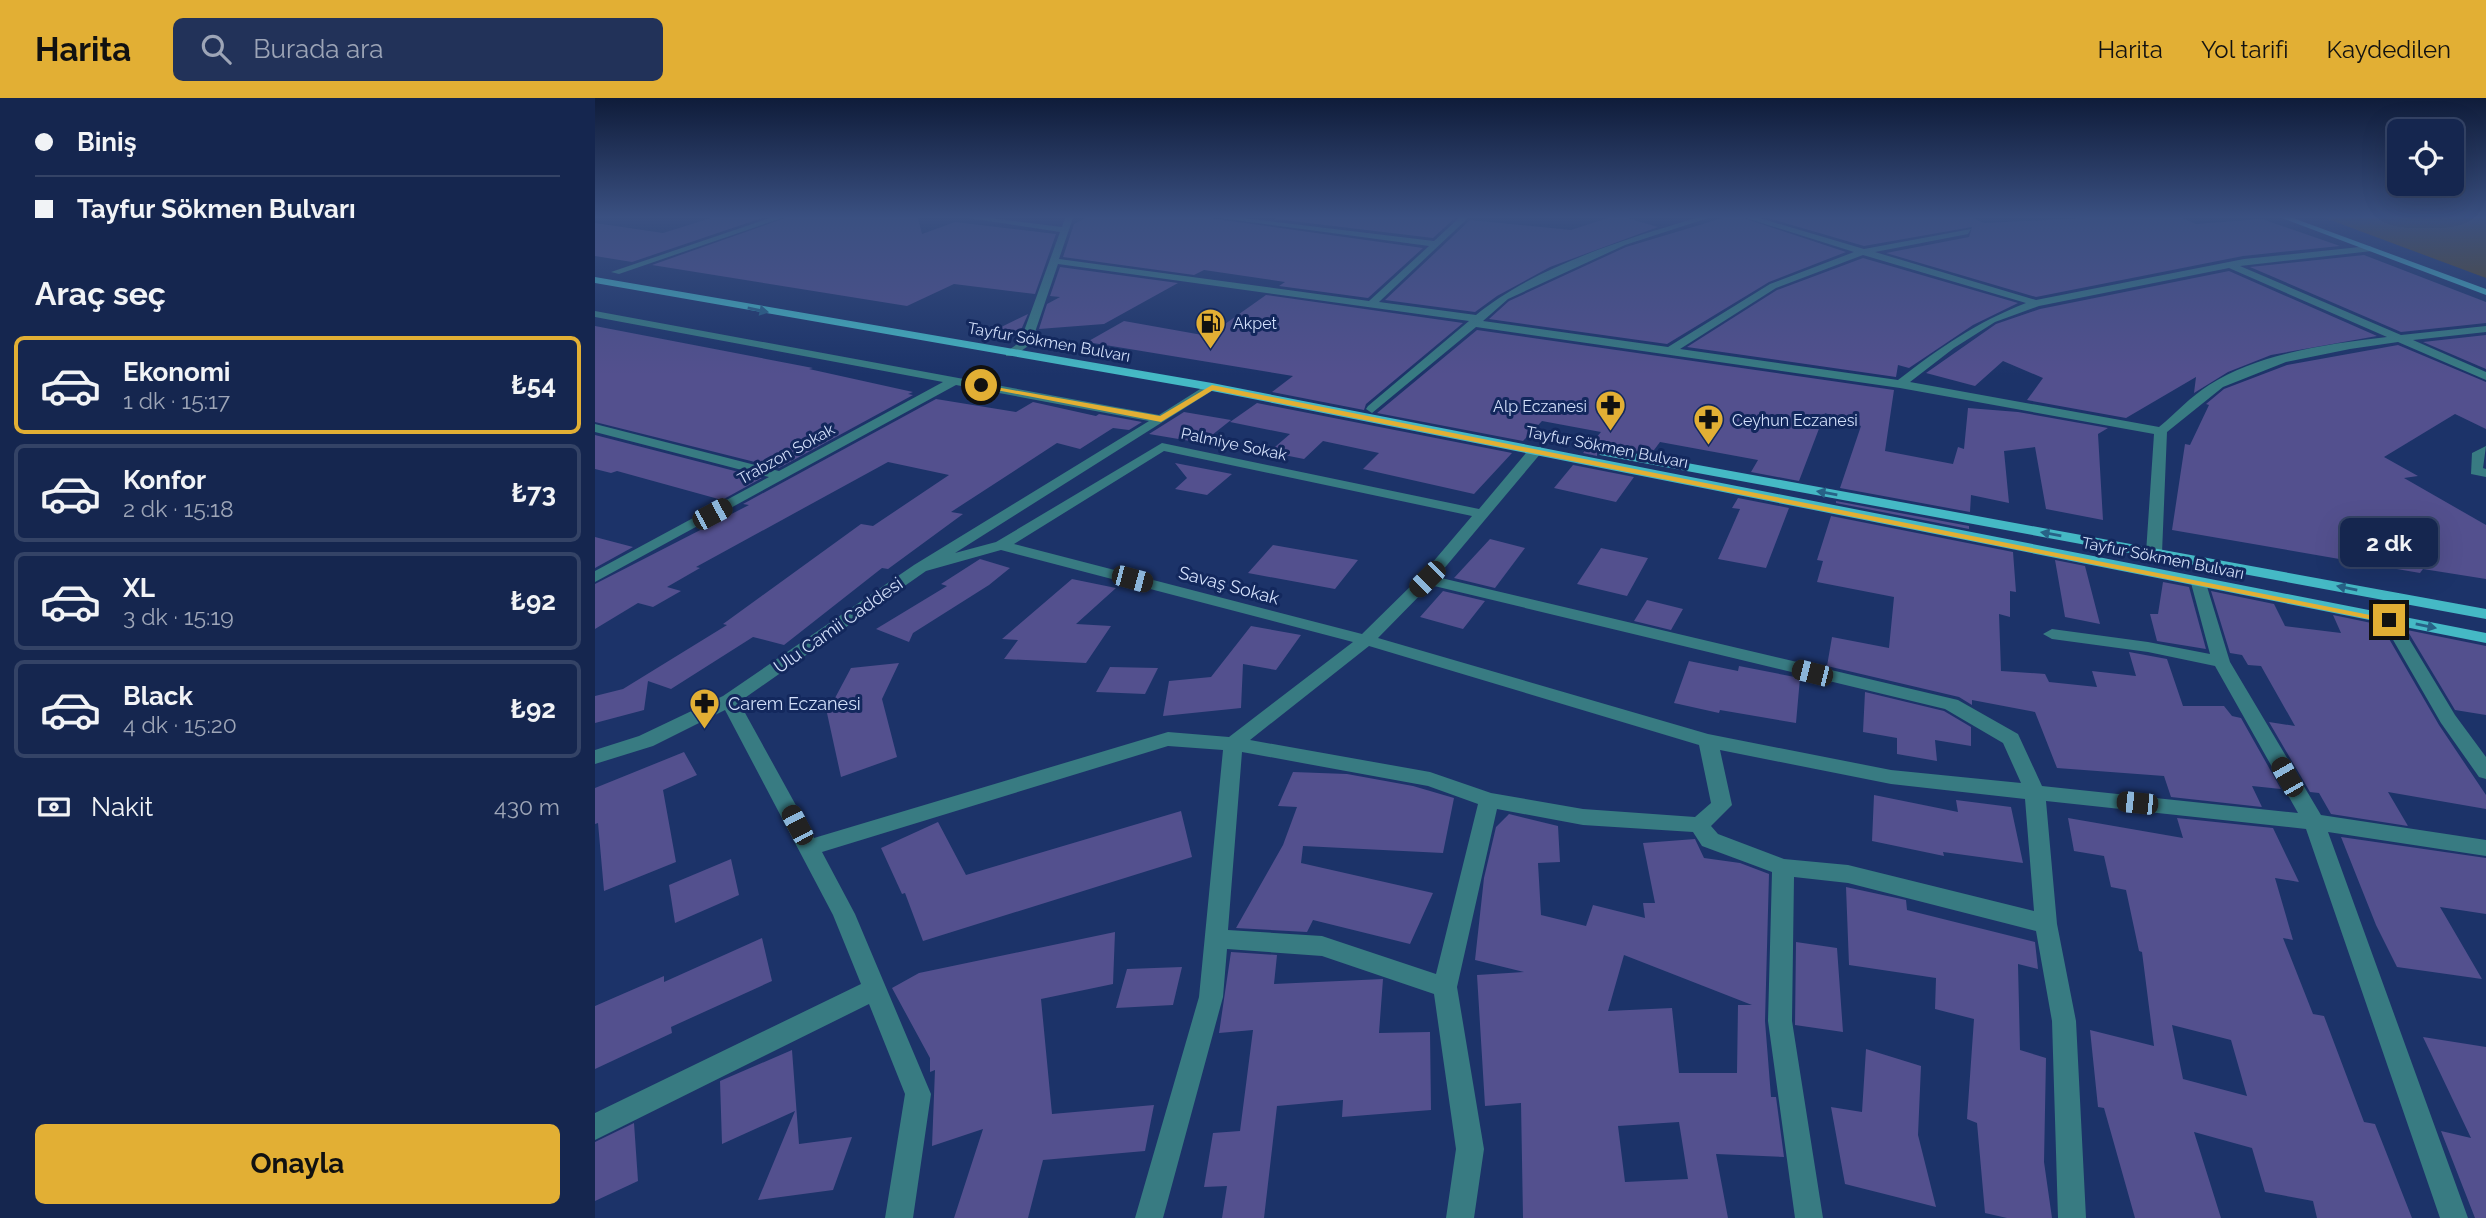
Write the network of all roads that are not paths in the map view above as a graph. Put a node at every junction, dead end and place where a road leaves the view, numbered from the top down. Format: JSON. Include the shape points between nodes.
{"nodes":[{"id":1,"x":604,"y":270,"type":"edge"},
{"id":2,"x":621,"y":270,"type":"edge"},
{"id":3,"x":1053,"y":270,"type":"edge"},
{"id":4,"x":1124,"y":270,"type":"edge"},
{"id":5,"x":1407,"y":270,"type":"edge"},
{"id":6,"x":1560,"y":270,"type":"edge"},
{"id":7,"x":1814,"y":270,"type":"edge"},
{"id":8,"x":1924,"y":270,"type":"edge"},
{"id":9,"x":2203,"y":270,"type":"edge"},
{"id":10,"x":2242,"y":270,"type":"edge"},
{"id":11,"x":2427,"y":270,"type":"edge"},
{"id":12,"x":2451,"y":270,"type":"edge"},
{"id":13,"x":616,"y":272,"type":"junction"},
{"id":14,"x":595,"y":280,"type":"edge"},
{"id":15,"x":2486,"y":283,"type":"edge"},
{"id":16,"x":2486,"y":292,"type":"edge"},
{"id":17,"x":2036,"y":303,"type":"junction"},
{"id":18,"x":1371,"y":304,"type":"junction"},
{"id":19,"x":595,"y":314,"type":"edge"},
{"id":20,"x":1476,"y":321,"type":"junction"},
{"id":21,"x":2486,"y":329,"type":"edge"},
{"id":22,"x":2402,"y":340,"type":"junction"},
{"id":23,"x":1025,"y":345,"type":"junction"},
{"id":24,"x":1668,"y":352,"type":"junction"},
{"id":25,"x":1010,"y":354,"type":"junction"},
{"id":26,"x":2486,"y":376,"type":"edge"},
{"id":27,"x":956,"y":380,"type":"junction"},
{"id":28,"x":1900,"y":384,"type":"junction"},
{"id":29,"x":1212,"y":387,"type":"junction"},
{"id":30,"x":1372,"y":409,"type":"junction"},
{"id":31,"x":1161,"y":419,"type":"junction"},
{"id":32,"x":595,"y":428,"type":"edge"},
{"id":33,"x":2161,"y":431,"type":"junction"},
{"id":34,"x":1536,"y":450,"type":"junction"},
{"id":35,"x":2486,"y":450,"type":"edge"},
{"id":36,"x":2486,"y":473,"type":"edge"},
{"id":37,"x":783,"y":476,"type":"junction"},
{"id":38,"x":1483,"y":513,"type":"junction"},
{"id":39,"x":1001,"y":545,"type":"junction"},
{"id":40,"x":2154,"y":552,"type":"junction"},
{"id":41,"x":920,"y":568,"type":"junction"},
{"id":42,"x":595,"y":577,"type":"edge"},
{"id":43,"x":1427,"y":579,"type":"junction"},
{"id":44,"x":2199,"y":583,"type":"junction"},
{"id":45,"x":2486,"y":614,"type":"edge"},
{"id":46,"x":2389,"y":620,"type":"junction"},
{"id":47,"x":2053,"y":634,"type":"dead end"},
{"id":48,"x":2486,"y":638,"type":"edge"},
{"id":49,"x":1366,"y":640,"type":"junction"},
{"id":50,"x":2221,"y":662,"type":"junction"},
{"id":51,"x":729,"y":700,"type":"junction"},
{"id":52,"x":1708,"y":741,"type":"junction"},
{"id":53,"x":1233,"y":744,"type":"junction"},
{"id":54,"x":595,"y":757,"type":"edge"},
{"id":55,"x":2486,"y":772,"type":"edge"},
{"id":56,"x":2035,"y":792,"type":"junction"},
{"id":57,"x":1489,"y":800,"type":"junction"},
{"id":58,"x":2314,"y":822,"type":"junction"},
{"id":59,"x":1699,"y":825,"type":"junction"},
{"id":60,"x":809,"y":848,"type":"junction"},
{"id":61,"x":2486,"y":848,"type":"edge"},
{"id":62,"x":1783,"y":867,"type":"junction"},
{"id":63,"x":2046,"y":924,"type":"junction"},
{"id":64,"x":1216,"y":939,"type":"junction"},
{"id":65,"x":1445,"y":987,"type":"junction"},
{"id":66,"x":874,"y":989,"type":"junction"},
{"id":67,"x":595,"y":1127,"type":"edge"},
{"id":68,"x":1811,"y":1217,"type":"edge"},
{"id":69,"x":899,"y":1218,"type":"edge"},
{"id":70,"x":1149,"y":1218,"type":"edge"},
{"id":71,"x":1460,"y":1218,"type":"edge"},
{"id":72,"x":2072,"y":1218,"type":"edge"},
{"id":73,"x":2454,"y":1218,"type":"edge"}],
"edges":[{"from":1,"to":13,"type":"main road","name":"Tayfur Sökmen Bulvarı"},
{"from":2,"to":13,"type":"street"},
{"from":3,"to":23,"type":"street"},
{"from":4,"to":18,"type":"street"},
{"from":5,"to":18,"type":"street"},
{"from":6,"to":20,"type":"street","via":[[1504,297]]},
{"from":7,"to":24,"type":"street","via":[[1773,286]]},
{"from":8,"to":17,"type":"street"},
{"from":9,"to":17,"type":"street"},
{"from":10,"to":22,"type":"street"},
{"from":11,"to":16,"type":"main road"},
{"from":12,"to":15,"type":"main road"},
{"from":13,"to":23,"type":"main road","name":"Tayfur Sökmen Bulvarı"},
{"from":14,"to":25,"type":"main road","name":"Tayfur Sökmen Bulvarı","one_way":true},
{"from":17,"to":28,"type":"street","via":[[1991,320]]},
{"from":18,"to":20,"type":"street"},
{"from":19,"to":27,"type":"street"},
{"from":20,"to":24,"type":"street"},
{"from":20,"to":30,"type":"street"},
{"from":21,"to":22,"type":"street"},
{"from":22,"to":26,"type":"street"},
{"from":22,"to":33,"type":"street","via":[[2276,362],[2217,385]]},
{"from":23,"to":25,"type":"street"},
{"from":23,"to":30,"type":"main road","name":"Tayfur Sökmen Bulvarı"},
{"from":24,"to":28,"type":"street"},
{"from":25,"to":29,"type":"main road","name":"Tayfur Sökmen Bulvarı"},
{"from":27,"to":31,"type":"street"},
{"from":27,"to":37,"type":"street","name":"Trabzon Sokak"},
{"from":28,"to":33,"type":"street"},
{"from":29,"to":31,"type":"street","name":"Ulu Camii Caddesi"},
{"from":29,"to":34,"type":"main road","name":"Tayfur Sökmen Bulvarı"},
{"from":40,"to":30,"type":"main road","name":"Tayfur Sökmen Bulvarı","one_way":true},
{"from":31,"to":41,"type":"street","name":"Ulu Camii Caddesi"},
{"from":32,"to":37,"type":"street"},
{"from":33,"to":40,"type":"street"},
{"from":34,"to":38,"type":"street"},
{"from":34,"to":44,"type":"main road","name":"Tayfur Sökmen Bulvarı"},
{"from":35,"to":36,"type":"street","via":[[2479,453],[2476,463],[2476,471]]},
{"from":37,"to":42,"type":"street","name":"Trabzon Sokak"},
{"from":38,"to":39,"type":"street","name":"Palmiye Sokak","via":[[1161,447]]},
{"from":38,"to":43,"type":"street"},
{"from":39,"to":41,"type":"street"},
{"from":39,"to":49,"type":"street","name":"Savaş Sokak"},
{"from":45,"to":40,"type":"main road","name":"Tayfur Sökmen Bulvarı","one_way":true},
{"from":41,"to":51,"type":"street","name":"Ulu Camii Caddesi"},
{"from":43,"to":49,"type":"street"},
{"from":43,"to":56,"type":"street","via":[[1951,704],[2011,739]]},
{"from":44,"to":46,"type":"main road","name":"Tayfur Sökmen Bulvarı"},
{"from":44,"to":50,"type":"street"},
{"from":46,"to":48,"type":"main road","name":"Tayfur Sökmen Bulvarı","one_way":true},
{"from":46,"to":55,"type":"street","via":[[2448,719]]},
{"from":47,"to":50,"type":"street"},
{"from":49,"to":52,"type":"street","name":"Savaş Sokak"},
{"from":49,"to":53,"type":"street"},
{"from":50,"to":58,"type":"street"},
{"from":51,"to":54,"type":"street","name":"Ulu Camii Caddesi","via":[[646,741]]},
{"from":51,"to":60,"type":"street"},
{"from":52,"to":56,"type":"street","name":"Savaş Sokak","via":[[1891,777]]},
{"from":52,"to":59,"type":"street","via":[[1723,805]]},
{"from":53,"to":57,"type":"street","via":[[1430,779]]},
{"from":53,"to":60,"type":"street","via":[[1168,739]]},
{"from":53,"to":64,"type":"street"},
{"from":56,"to":58,"type":"street","name":"Savaş Sokak"},
{"from":56,"to":63,"type":"street"},
{"from":57,"to":59,"type":"street","via":[[1583,817]]},
{"from":57,"to":65,"type":"street"},
{"from":58,"to":61,"type":"street","name":"Savaş Sokak"},
{"from":58,"to":73,"type":"street"},
{"from":59,"to":62,"type":"street","via":[[1710,841]]},
{"from":60,"to":66,"type":"street","via":[[844,914]]},
{"from":62,"to":63,"type":"street","via":[[1848,874]]},
{"from":62,"to":68,"type":"street","via":[[1780,1021]]},
{"from":63,"to":72,"type":"street","via":[[2064,1021]]},
{"from":64,"to":65,"type":"street","via":[[1322,946]]},
{"from":64,"to":70,"type":"street","via":[[1211,997]]},
{"from":65,"to":71,"type":"street","via":[[1470,1149]]},
{"from":66,"to":67,"type":"street"},
{"from":66,"to":69,"type":"street","via":[[918,1094]]}]}
